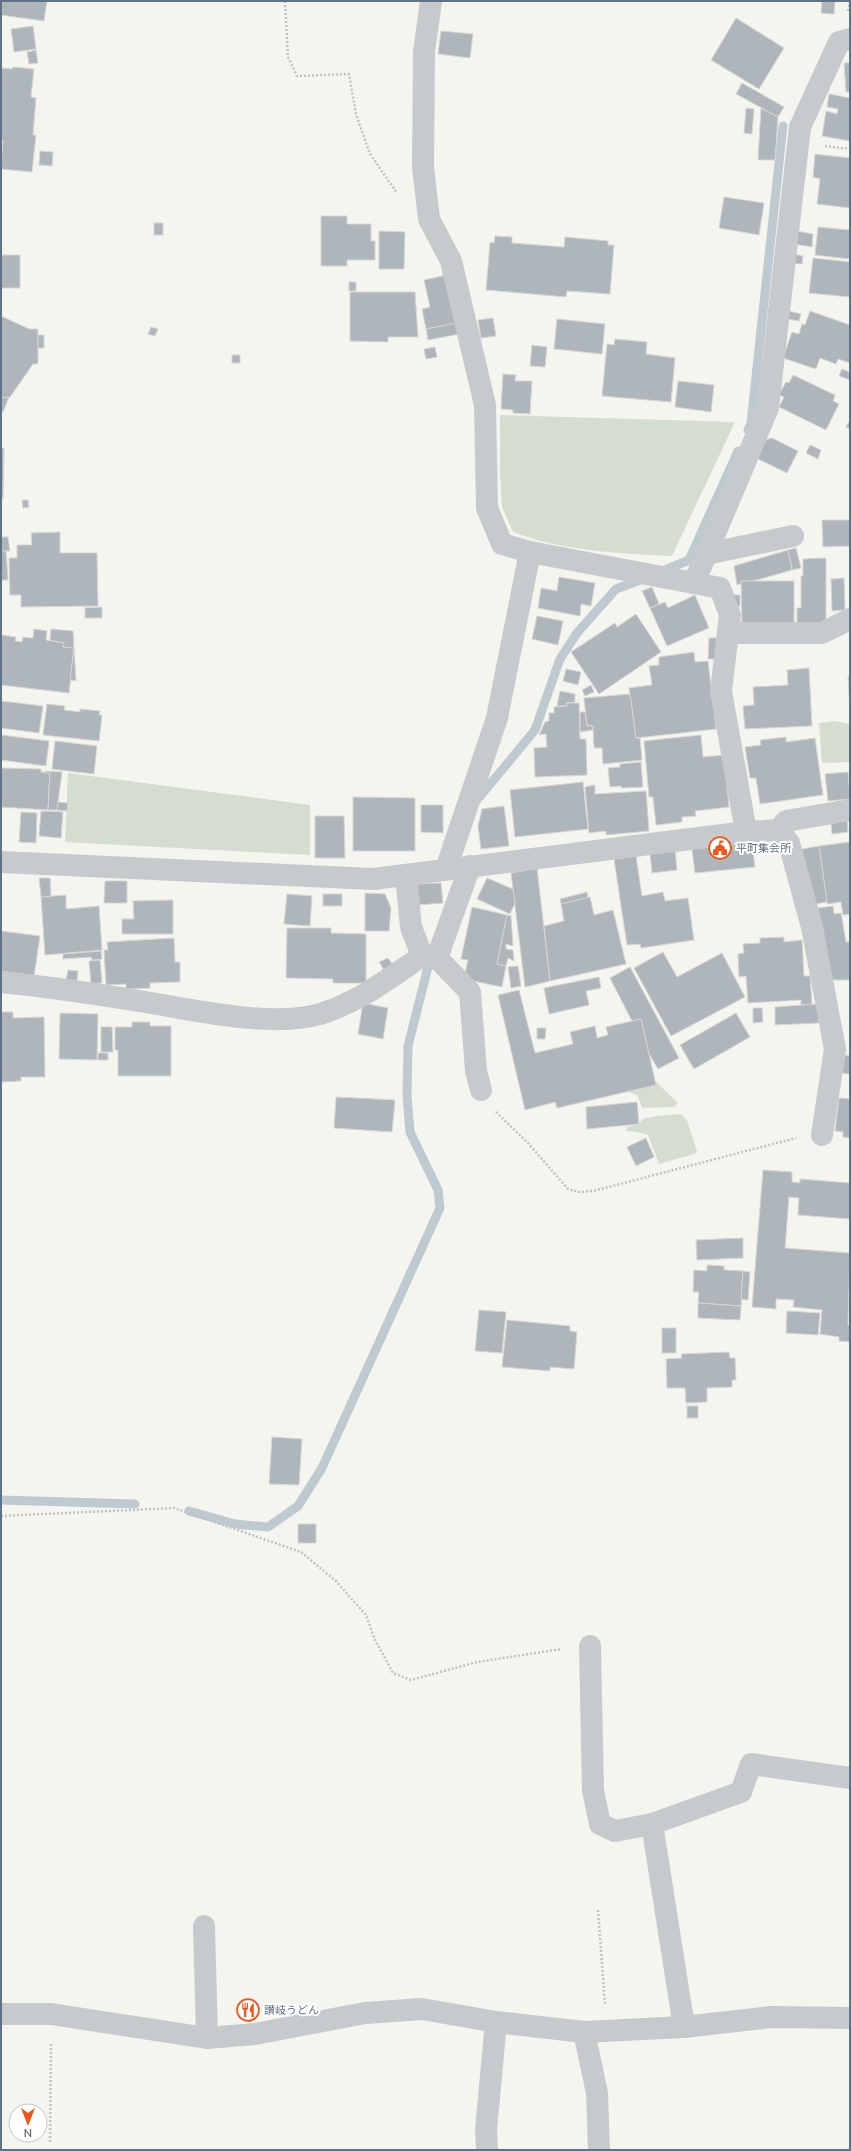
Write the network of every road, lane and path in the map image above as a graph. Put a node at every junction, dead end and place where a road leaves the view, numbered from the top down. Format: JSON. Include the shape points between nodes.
{"nodes":[{"id":1,"x":285,"y":1,"type":"edge"},
{"id":2,"x":431,"y":1,"type":"edge"},
{"id":3,"x":850,"y":39,"type":"edge"},
{"id":4,"x":429,"y":219,"type":"junction"},
{"id":5,"x":793,"y":536,"type":"dead end"},
{"id":6,"x":530,"y":552,"type":"junction"},
{"id":7,"x":706,"y":554,"type":"junction"},
{"id":8,"x":689,"y":582,"type":"junction"},
{"id":9,"x":850,"y":619,"type":"edge"},
{"id":10,"x":728,"y":633,"type":"junction"},
{"id":11,"x":850,"y":810,"type":"edge"},
{"id":12,"x":779,"y":830,"type":"junction"},
{"id":13,"x":746,"y":832,"type":"junction"},
{"id":14,"x":1,"y":862,"type":"edge"},
{"id":15,"x":470,"y":866,"type":"junction"},
{"id":16,"x":446,"y":869,"type":"junction"},
{"id":17,"x":406,"y":874,"type":"junction"},
{"id":18,"x":430,"y":957,"type":"junction"},
{"id":19,"x":1,"y":982,"type":"edge"},
{"id":20,"x":843,"y":1050,"type":"edge"},
{"id":21,"x":481,"y":1090,"type":"joint"},
{"id":22,"x":822,"y":1135,"type":"joint"},
{"id":23,"x":1,"y":1516,"type":"edge"},
{"id":24,"x":590,"y":1646,"type":"joint"},
{"id":25,"x":850,"y":1778,"type":"edge"},
{"id":26,"x":652,"y":1824,"type":"junction"},
{"id":27,"x":598,"y":1910,"type":"dead end"},
{"id":28,"x":204,"y":1926,"type":"dead end"},
{"id":29,"x":1,"y":2014,"type":"edge"},
{"id":30,"x":51,"y":2014,"type":"junction"},
{"id":31,"x":850,"y":2018,"type":"edge"},
{"id":32,"x":496,"y":2022,"type":"junction"},
{"id":33,"x":684,"y":2027,"type":"junction"},
{"id":34,"x":607,"y":2031,"type":"junction"},
{"id":35,"x":584,"y":2032,"type":"junction"},
{"id":36,"x":207,"y":2038,"type":"junction"},
{"id":37,"x":50,"y":2142,"type":"dead end"},
{"id":38,"x":487,"y":2150,"type":"edge"},
{"id":39,"x":599,"y":2150,"type":"edge"}],
"edges":[{"from":1,"to":4,"type":"path","via":[[288,56],[298,76],[349,74],[356,114],[370,154],[408,207],[419,216]]},
{"from":2,"to":4,"type":"street","via":[[424,52],[423,152]]},
{"from":3,"to":7,"type":"street","via":[[839,42],[800,127],[768,408]]},
{"from":4,"to":6,"type":"street","via":[[451,261],[485,405],[487,508],[502,544]]},
{"from":5,"to":7,"type":"street"},
{"from":6,"to":8,"type":"street"},
{"from":6,"to":16,"type":"street","via":[[497,718]]},
{"from":7,"to":8,"type":"street"},
{"from":8,"to":10,"type":"street","via":[[720,588],[730,615]]},
{"from":9,"to":10,"type":"street","via":[[822,633]]},
{"from":10,"to":13,"type":"street","via":[[721,691]]},
{"from":11,"to":12,"type":"street","via":[[786,821]]},
{"from":12,"to":13,"type":"street"},
{"from":12,"to":20,"type":"street","via":[[788,843]]},
{"from":13,"to":15,"type":"street"},
{"from":14,"to":17,"type":"street","via":[[373,879]]},
{"from":15,"to":16,"type":"street"},
{"from":15,"to":18,"type":"street"},
{"from":16,"to":17,"type":"street"},
{"from":17,"to":18,"type":"street","via":[[412,927]]},
{"from":18,"to":19,"type":"street","via":[[355,1001],[318,1014],[275,1021],[60,988]]},
{"from":18,"to":21,"type":"street","via":[[470,992],[476,1071]]},
{"from":20,"to":22,"type":"street"},
{"from":21,"to":22,"type":"path","via":[[499,1117],[528,1143],[568,1189],[579,1192],[593,1191],[811,1134]]},
{"from":23,"to":24,"type":"path","via":[[174,1508],[301,1552],[336,1581],[366,1615],[375,1640],[393,1673],[411,1680],[477,1662]]},
{"from":24,"to":26,"type":"street","via":[[593,1790],[600,1824],[615,1831]]},
{"from":25,"to":26,"type":"street","via":[[751,1764],[741,1792]]},
{"from":26,"to":33,"type":"street"},
{"from":27,"to":34,"type":"path"},
{"from":28,"to":36,"type":"street"},
{"from":29,"to":30,"type":"street"},
{"from":30,"to":36,"type":"street"},
{"from":30,"to":37,"type":"path"},
{"from":31,"to":33,"type":"street","via":[[771,2017]]},
{"from":32,"to":35,"type":"street"},
{"from":32,"to":36,"type":"street","via":[[422,2009],[365,2013],[255,2034]]},
{"from":32,"to":38,"type":"street","via":[[486,2130]]},
{"from":33,"to":34,"type":"street"},
{"from":34,"to":35,"type":"street"},
{"from":35,"to":39,"type":"street","via":[[597,2093]]}]}
